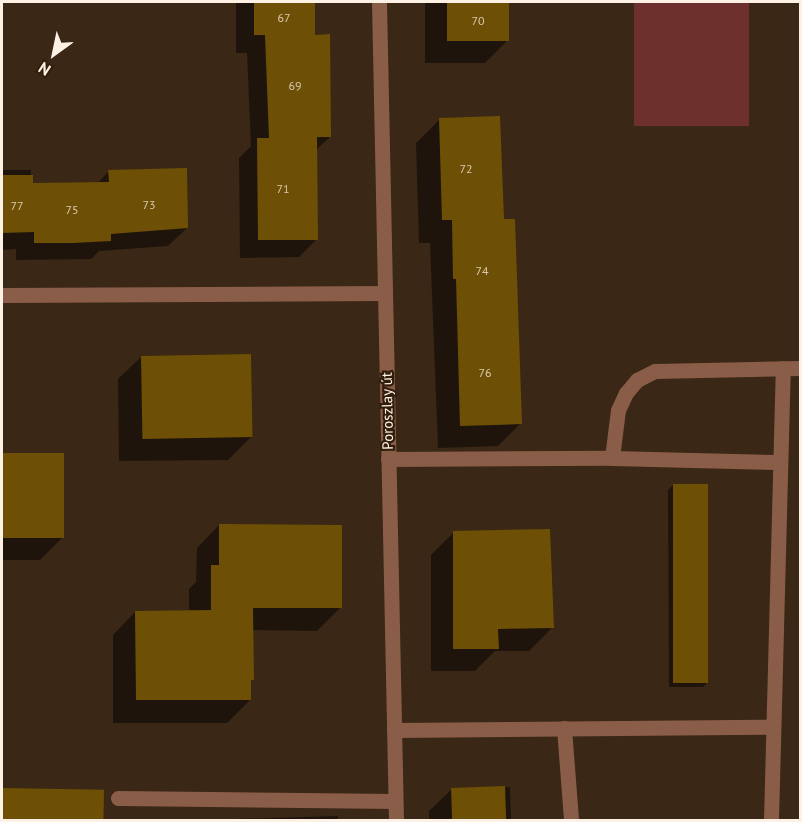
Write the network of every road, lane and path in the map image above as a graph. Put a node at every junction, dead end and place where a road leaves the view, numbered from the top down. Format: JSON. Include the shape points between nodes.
{"nodes":[{"id":1,"x":379,"y":2,"type":"edge"},
{"id":2,"x":385,"y":293,"type":"junction"},
{"id":3,"x":2,"y":295,"type":"edge"},
{"id":4,"x":783,"y":368,"type":"junction"},
{"id":5,"x":801,"y":368,"type":"edge"},
{"id":6,"x":612,"y":458,"type":"junction"},
{"id":7,"x":388,"y":459,"type":"junction"},
{"id":8,"x":779,"y":462,"type":"junction"},
{"id":9,"x":773,"y":727,"type":"junction"},
{"id":10,"x":564,"y":728,"type":"junction"},
{"id":11,"x":394,"y":730,"type":"junction"},
{"id":12,"x":118,"y":798,"type":"dead end"},
{"id":13,"x":395,"y":801,"type":"junction"},
{"id":14,"x":396,"y":820,"type":"edge"},
{"id":15,"x":571,"y":820,"type":"edge"},
{"id":16,"x":771,"y":820,"type":"edge"}],
"edges":[{"from":1,"to":2,"type":"street","name":"Poroszlay út"},
{"from":2,"to":3,"type":"street"},
{"from":2,"to":7,"type":"street","name":"Poroszlay út"},
{"from":4,"to":5,"type":"street"},
{"from":4,"to":6,"type":"street","via":[[655,371],[638,380],[618,410]]},
{"from":4,"to":8,"type":"street"},
{"from":6,"to":7,"type":"street"},
{"from":6,"to":8,"type":"street"},
{"from":7,"to":11,"type":"street","name":"Poroszlay út"},
{"from":8,"to":9,"type":"street"},
{"from":9,"to":10,"type":"street"},
{"from":9,"to":16,"type":"street"},
{"from":10,"to":11,"type":"street"},
{"from":10,"to":15,"type":"street"},
{"from":11,"to":13,"type":"street","name":"Poroszlay út"},
{"from":12,"to":13,"type":"street"},
{"from":13,"to":14,"type":"street","name":"Poroszlay út"}]}
